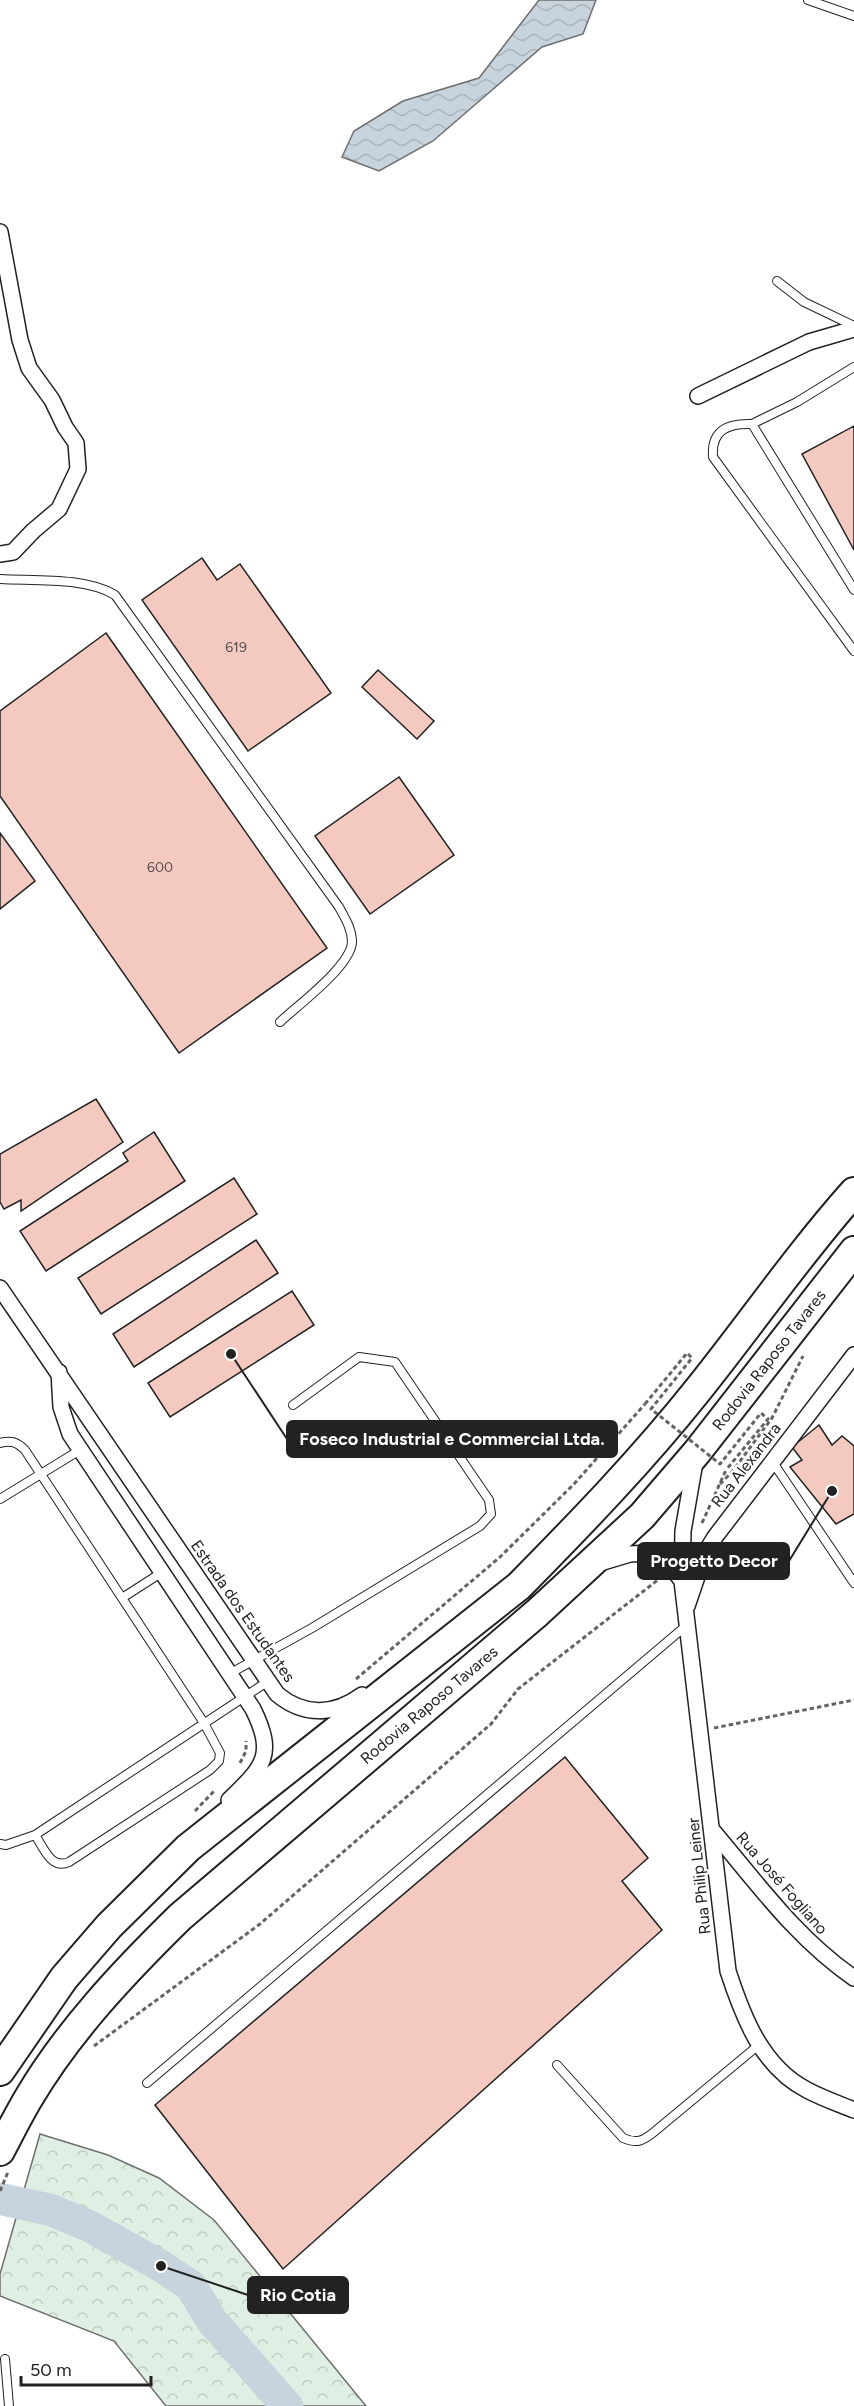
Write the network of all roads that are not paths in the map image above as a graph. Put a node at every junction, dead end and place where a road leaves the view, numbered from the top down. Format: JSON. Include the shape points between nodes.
{"nodes":[{"id":1,"x":808,"y":0,"type":"edge"},
{"id":2,"x":854,"y":16,"type":"edge"},
{"id":3,"x":0,"y":232,"type":"edge"},
{"id":4,"x":777,"y":281,"type":"dead end"},
{"id":5,"x":854,"y":328,"type":"edge"},
{"id":6,"x":854,"y":367,"type":"edge"},
{"id":7,"x":698,"y":396,"type":"dead end"},
{"id":8,"x":752,"y":424,"type":"junction"},
{"id":9,"x":0,"y":554,"type":"edge"},
{"id":10,"x":0,"y":579,"type":"edge"},
{"id":11,"x":854,"y":590,"type":"edge"},
{"id":12,"x":854,"y":651,"type":"edge"},
{"id":13,"x":280,"y":1022,"type":"dead end"},
{"id":14,"x":854,"y":1192,"type":"edge"},
{"id":15,"x":854,"y":1251,"type":"edge"},
{"id":16,"x":0,"y":1288,"type":"edge"},
{"id":17,"x":854,"y":1355,"type":"edge"},
{"id":18,"x":59,"y":1372,"type":"junction"},
{"id":19,"x":293,"y":1405,"type":"dead end"},
{"id":20,"x":102,"y":1435,"type":"junction"},
{"id":21,"x":0,"y":1443,"type":"edge"},
{"id":22,"x":80,"y":1450,"type":"junction"},
{"id":23,"x":698,"y":1452,"type":"junction"},
{"id":24,"x":772,"y":1461,"type":"junction"},
{"id":25,"x":42,"y":1474,"type":"junction"},
{"id":26,"x":0,"y":1499,"type":"edge"},
{"id":27,"x":588,"y":1567,"type":"junction"},
{"id":28,"x":161,"y":1573,"type":"junction"},
{"id":29,"x":678,"y":1575,"type":"junction"},
{"id":30,"x":854,"y":1583,"type":"edge"},
{"id":31,"x":519,"y":1586,"type":"junction"},
{"id":32,"x":122,"y":1598,"type":"junction"},
{"id":33,"x":687,"y":1616,"type":"junction"},
{"id":34,"x":253,"y":1661,"type":"junction"},
{"id":35,"x":229,"y":1674,"type":"junction"},
{"id":36,"x":267,"y":1682,"type":"junction"},
{"id":37,"x":244,"y":1697,"type":"junction"},
{"id":38,"x":204,"y":1723,"type":"junction"},
{"id":39,"x":713,"y":1831,"type":"junction"},
{"id":40,"x":35,"y":1835,"type":"junction"},
{"id":41,"x":0,"y":1844,"type":"edge"},
{"id":42,"x":109,"y":1926,"type":"junction"},
{"id":43,"x":854,"y":1978,"type":"edge"},
{"id":44,"x":760,"y":2044,"type":"junction"},
{"id":45,"x":557,"y":2065,"type":"dead end"},
{"id":46,"x":0,"y":2071,"type":"edge"},
{"id":47,"x":147,"y":2084,"type":"dead end"},
{"id":48,"x":854,"y":2110,"type":"edge"},
{"id":49,"x":6,"y":2157,"type":"edge"},
{"id":50,"x":5,"y":2360,"type":"dead end"},
{"id":51,"x":9,"y":2406,"type":"edge"}],
"edges":[{"from":1,"to":2,"type":"lane"},
{"from":3,"to":9,"type":"street","via":[[29,368],[76,443],[78,469],[59,509],[13,552]]},
{"from":4,"to":5,"type":"lane","via":[[804,302]]},
{"from":5,"to":7,"type":"street","via":[[809,342]]},
{"from":6,"to":8,"type":"lane"},
{"from":8,"to":11,"type":"lane"},
{"from":8,"to":12,"type":"lane","via":[[734,424],[722,430],[715,437],[713,457]]},
{"from":10,"to":13,"type":"lane","via":[[81,584],[104,588],[115,595],[339,907],[350,929],[352,944],[347,957]]},
{"from":14,"to":31,"type":"highway","via":[[638,1462]]},
{"from":15,"to":23,"type":"highway","name":"Rodovia Raposo Tavares"},
{"from":16,"to":18,"type":"street","name":"Estrada dos Estudantes"},
{"from":17,"to":24,"type":"street","name":"Rua Alexandra"},
{"from":18,"to":20,"type":"street","name":"Estrada dos Estudantes"},
{"from":18,"to":22,"type":"street","via":[[61,1407]]},
{"from":19,"to":34,"type":"lane","via":[[359,1357],[394,1362],[489,1500],[491,1514],[480,1526]]},
{"from":20,"to":22,"type":"street"},
{"from":20,"to":34,"type":"street","name":"Estrada dos Estudantes"},
{"from":21,"to":25,"type":"lane","via":[[18,1443]]},
{"from":22,"to":25,"type":"lane"},
{"from":22,"to":28,"type":"street"},
{"from":23,"to":27,"type":"highway","name":"Rodovia Raposo Tavares","via":[[642,1516]]},
{"from":23,"to":29,"type":"street","name":"Rua Philip Leiner","via":[[682,1531]]},
{"from":24,"to":30,"type":"lane"},
{"from":24,"to":33,"type":"street","name":"Rua Alexandra","via":[[705,1553]]},
{"from":25,"to":26,"type":"lane"},
{"from":25,"to":32,"type":"lane"},
{"from":27,"to":29,"type":"street","via":[[643,1552],[652,1553]]},
{"from":27,"to":49,"type":"highway","name":"Rodovia Raposo Tavares","via":[[180,1917],[133,1963],[61,2051],[29,2098]]},
{"from":28,"to":32,"type":"lane"},
{"from":28,"to":35,"type":"street"},
{"from":29,"to":33,"type":"street","name":"Rua Philip Leiner"},
{"from":31,"to":36,"type":"street","name":"Estrada dos Estudantes","via":[[450,1624],[348,1704],[321,1711],[299,1708],[287,1703]]},
{"from":31,"to":42,"type":"highway","via":[[188,1848]]},
{"from":32,"to":38,"type":"lane"},
{"from":33,"to":39,"type":"street","name":"Rua Philip Leiner"},
{"from":33,"to":47,"type":"lane"},
{"from":34,"to":35,"type":"lane"},
{"from":34,"to":36,"type":"street","name":"Estrada dos Estudantes"},
{"from":35,"to":37,"type":"street"},
{"from":36,"to":37,"type":"lane"},
{"from":37,"to":38,"type":"lane"},
{"from":37,"to":42,"type":"street","via":[[265,1738],[262,1763],[255,1775],[157,1869]]},
{"from":38,"to":40,"type":"lane"},
{"from":38,"to":40,"type":"lane","via":[[220,1753],[219,1761],[200,1777],[63,1865],[52,1861]]},
{"from":39,"to":43,"type":"street","name":"Rua José Fogliano","via":[[796,1930]]},
{"from":39,"to":44,"type":"street","name":"Rua Philip Leiner","via":[[728,1971],[737,2001]]},
{"from":40,"to":41,"type":"lane"},
{"from":42,"to":46,"type":"highway","via":[[64,1978]]},
{"from":44,"to":45,"type":"lane","via":[[642,2141],[623,2138]]},
{"from":44,"to":48,"type":"street","name":"Rua Philip Leiner","via":[[784,2074],[807,2090]]},
{"from":50,"to":51,"type":"lane"}]}
